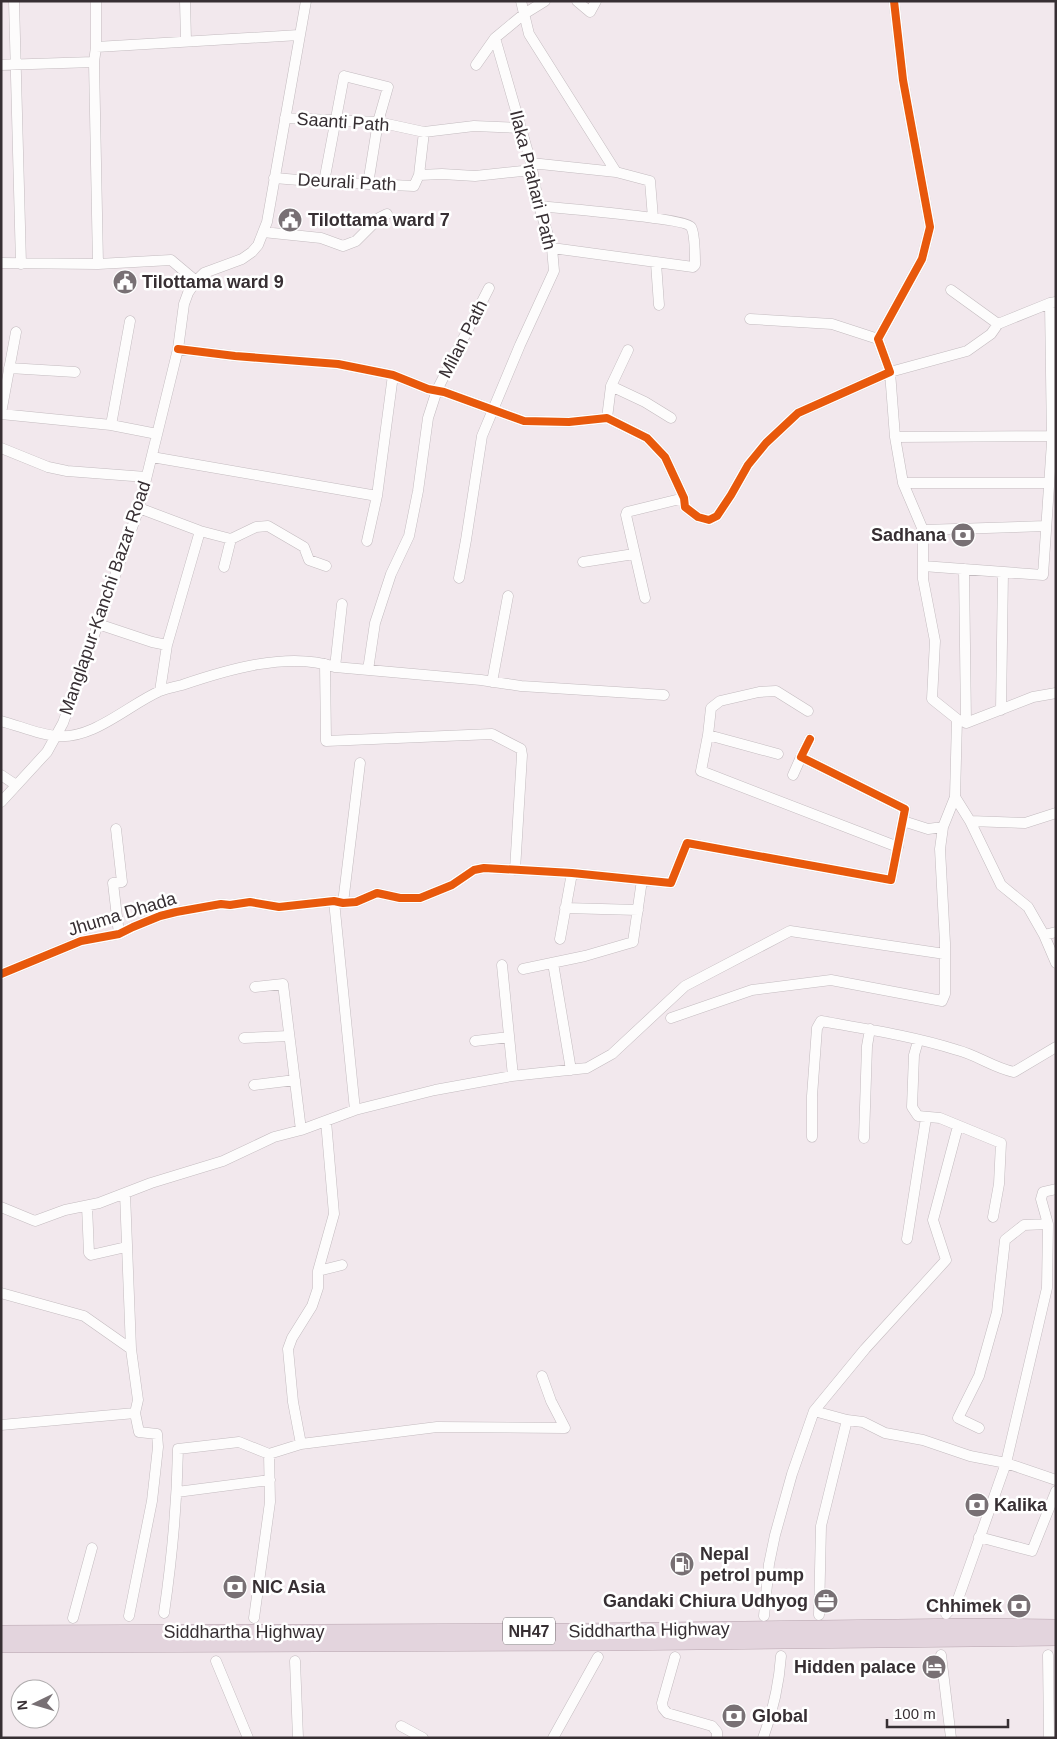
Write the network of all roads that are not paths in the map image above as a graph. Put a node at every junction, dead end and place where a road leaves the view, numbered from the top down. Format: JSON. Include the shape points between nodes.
{"nodes":[{"id":1,"x":14,"y":1,"type":"edge"},
{"id":2,"x":96,"y":1,"type":"edge"},
{"id":3,"x":185,"y":1,"type":"edge"},
{"id":4,"x":306,"y":1,"type":"edge"},
{"id":5,"x":521,"y":1,"type":"edge"},
{"id":6,"x":545,"y":1,"type":"edge"},
{"id":7,"x":577,"y":1,"type":"edge"},
{"id":8,"x":596,"y":1,"type":"edge"},
{"id":9,"x":894,"y":1,"type":"edge"},
{"id":10,"x":524,"y":14,"type":"junction"},
{"id":11,"x":299,"y":35,"type":"junction"},
{"id":12,"x":495,"y":38,"type":"junction"},
{"id":13,"x":186,"y":41,"type":"junction"},
{"id":14,"x":96,"y":48,"type":"junction"},
{"id":15,"x":94,"y":62,"type":"junction"},
{"id":16,"x":16,"y":64,"type":"junction"},
{"id":17,"x":1,"y":65,"type":"edge"},
{"id":18,"x":476,"y":65,"type":"dead end"},
{"id":19,"x":284,"y":118,"type":"junction"},
{"id":20,"x":336,"y":120,"type":"junction"},
{"id":21,"x":378,"y":122,"type":"junction"},
{"id":22,"x":521,"y":128,"type":"junction"},
{"id":23,"x":424,"y":132,"type":"junction"},
{"id":24,"x":531,"y":167,"type":"junction"},
{"id":25,"x":616,"y":172,"type":"junction"},
{"id":26,"x":419,"y":175,"type":"junction"},
{"id":27,"x":274,"y":178,"type":"junction"},
{"id":28,"x":324,"y":182,"type":"junction"},
{"id":29,"x":368,"y":184,"type":"junction"},
{"id":30,"x":539,"y":206,"type":"junction"},
{"id":31,"x":387,"y":214,"type":"dead end"},
{"id":32,"x":654,"y":218,"type":"junction"},
{"id":33,"x":264,"y":232,"type":"junction"},
{"id":34,"x":552,"y":248,"type":"junction"},
{"id":35,"x":1,"y":263,"type":"edge"},
{"id":36,"x":656,"y":263,"type":"junction"},
{"id":37,"x":22,"y":264,"type":"junction"},
{"id":38,"x":98,"y":264,"type":"junction"},
{"id":39,"x":196,"y":281,"type":"junction"},
{"id":40,"x":489,"y":288,"type":"dead end"},
{"id":41,"x":950,"y":290,"type":"dead end"},
{"id":42,"x":1053,"y":302,"type":"edge"},
{"id":43,"x":659,"y":305,"type":"dead end"},
{"id":44,"x":750,"y":320,"type":"dead end"},
{"id":45,"x":130,"y":321,"type":"dead end"},
{"id":46,"x":998,"y":324,"type":"junction"},
{"id":47,"x":16,"y":332,"type":"dead end"},
{"id":48,"x":878,"y":339,"type":"junction"},
{"id":49,"x":178,"y":349,"type":"junction"},
{"id":50,"x":628,"y":350,"type":"dead end"},
{"id":51,"x":10,"y":368,"type":"junction"},
{"id":52,"x":74,"y":372,"type":"dead end"},
{"id":53,"x":890,"y":372,"type":"junction"},
{"id":54,"x":393,"y":375,"type":"junction"},
{"id":55,"x":611,"y":386,"type":"junction"},
{"id":56,"x":437,"y":390,"type":"junction"},
{"id":57,"x":494,"y":410,"type":"junction"},
{"id":58,"x":1,"y":413,"type":"edge"},
{"id":59,"x":607,"y":418,"type":"junction"},
{"id":60,"x":671,"y":418,"type":"dead end"},
{"id":61,"x":111,"y":426,"type":"junction"},
{"id":62,"x":157,"y":434,"type":"junction"},
{"id":63,"x":1052,"y":436,"type":"junction"},
{"id":64,"x":895,"y":437,"type":"junction"},
{"id":65,"x":1,"y":448,"type":"edge"},
{"id":66,"x":152,"y":457,"type":"junction"},
{"id":67,"x":146,"y":477,"type":"junction"},
{"id":68,"x":903,"y":483,"type":"junction"},
{"id":69,"x":1049,"y":483,"type":"junction"},
{"id":70,"x":377,"y":496,"type":"junction"},
{"id":71,"x":684,"y":498,"type":"junction"},
{"id":72,"x":139,"y":508,"type":"junction"},
{"id":73,"x":1046,"y":526,"type":"junction"},
{"id":74,"x":924,"y":530,"type":"junction"},
{"id":75,"x":200,"y":531,"type":"junction"},
{"id":76,"x":232,"y":539,"type":"junction"},
{"id":77,"x":367,"y":541,"type":"dead end"},
{"id":78,"x":634,"y":554,"type":"junction"},
{"id":79,"x":582,"y":562,"type":"dead end"},
{"id":80,"x":326,"y":566,"type":"dead end"},
{"id":81,"x":923,"y":566,"type":"junction"},
{"id":82,"x":224,"y":567,"type":"dead end"},
{"id":83,"x":964,"y":569,"type":"junction"},
{"id":84,"x":1004,"y":572,"type":"junction"},
{"id":85,"x":459,"y":578,"type":"dead end"},
{"id":86,"x":508,"y":596,"type":"dead end"},
{"id":87,"x":645,"y":598,"type":"dead end"},
{"id":88,"x":342,"y":604,"type":"dead end"},
{"id":89,"x":98,"y":624,"type":"junction"},
{"id":90,"x":167,"y":645,"type":"junction"},
{"id":91,"x":330,"y":665,"type":"junction"},
{"id":92,"x":368,"y":670,"type":"junction"},
{"id":93,"x":492,"y":682,"type":"junction"},
{"id":94,"x":160,"y":691,"type":"junction"},
{"id":95,"x":1056,"y":693,"type":"edge"},
{"id":96,"x":664,"y":695,"type":"dead end"},
{"id":97,"x":1001,"y":710,"type":"junction"},
{"id":98,"x":808,"y":711,"type":"dead end"},
{"id":99,"x":1,"y":721,"type":"edge"},
{"id":100,"x":962,"y":721,"type":"junction"},
{"id":101,"x":708,"y":735,"type":"junction"},
{"id":102,"x":57,"y":737,"type":"junction"},
{"id":103,"x":810,"y":739,"type":"dead end"},
{"id":104,"x":778,"y":754,"type":"dead end"},
{"id":105,"x":801,"y":757,"type":"junction"},
{"id":106,"x":360,"y":763,"type":"dead end"},
{"id":107,"x":1,"y":775,"type":"edge"},
{"id":108,"x":793,"y":775,"type":"dead end"},
{"id":109,"x":16,"y":785,"type":"junction"},
{"id":110,"x":955,"y":797,"type":"junction"},
{"id":111,"x":1,"y":802,"type":"edge"},
{"id":112,"x":1056,"y":813,"type":"edge"},
{"id":113,"x":903,"y":821,"type":"junction"},
{"id":114,"x":970,"y":821,"type":"junction"},
{"id":115,"x":943,"y":827,"type":"junction"},
{"id":116,"x":116,"y":828,"type":"dead end"},
{"id":117,"x":898,"y":847,"type":"junction"},
{"id":118,"x":515,"y":870,"type":"junction"},
{"id":119,"x":572,"y":873,"type":"junction"},
{"id":120,"x":642,"y":880,"type":"junction"},
{"id":121,"x":338,"y":902,"type":"junction"},
{"id":122,"x":565,"y":908,"type":"junction"},
{"id":123,"x":638,"y":910,"type":"junction"},
{"id":124,"x":1056,"y":932,"type":"edge"},
{"id":125,"x":119,"y":934,"type":"junction"},
{"id":126,"x":1044,"y":935,"type":"junction"},
{"id":127,"x":560,"y":939,"type":"dead end"},
{"id":128,"x":945,"y":954,"type":"junction"},
{"id":129,"x":553,"y":963,"type":"junction"},
{"id":130,"x":1056,"y":963,"type":"edge"},
{"id":131,"x":502,"y":965,"type":"dead end"},
{"id":132,"x":523,"y":969,"type":"dead end"},
{"id":133,"x":1,"y":974,"type":"edge"},
{"id":134,"x":255,"y":987,"type":"dead end"},
{"id":135,"x":670,"y":1018,"type":"dead end"},
{"id":136,"x":870,"y":1030,"type":"junction"},
{"id":137,"x":290,"y":1036,"type":"junction"},
{"id":138,"x":244,"y":1038,"type":"dead end"},
{"id":139,"x":509,"y":1038,"type":"junction"},
{"id":140,"x":475,"y":1041,"type":"dead end"},
{"id":141,"x":918,"y":1041,"type":"junction"},
{"id":142,"x":1056,"y":1047,"type":"edge"},
{"id":143,"x":571,"y":1070,"type":"junction"},
{"id":144,"x":513,"y":1076,"type":"junction"},
{"id":145,"x":295,"y":1080,"type":"junction"},
{"id":146,"x":254,"y":1085,"type":"dead end"},
{"id":147,"x":355,"y":1110,"type":"junction"},
{"id":148,"x":926,"y":1118,"type":"junction"},
{"id":149,"x":326,"y":1121,"type":"junction"},
{"id":150,"x":958,"y":1126,"type":"junction"},
{"id":151,"x":301,"y":1130,"type":"junction"},
{"id":152,"x":812,"y":1137,"type":"dead end"},
{"id":153,"x":864,"y":1138,"type":"dead end"},
{"id":154,"x":1056,"y":1189,"type":"edge"},
{"id":155,"x":125,"y":1193,"type":"junction"},
{"id":156,"x":87,"y":1206,"type":"junction"},
{"id":157,"x":1,"y":1207,"type":"edge"},
{"id":158,"x":993,"y":1217,"type":"dead end"},
{"id":159,"x":1048,"y":1224,"type":"junction"},
{"id":160,"x":907,"y":1239,"type":"dead end"},
{"id":161,"x":126,"y":1246,"type":"junction"},
{"id":162,"x":342,"y":1265,"type":"dead end"},
{"id":163,"x":318,"y":1271,"type":"junction"},
{"id":164,"x":1,"y":1293,"type":"edge"},
{"id":165,"x":131,"y":1349,"type":"junction"},
{"id":166,"x":542,"y":1376,"type":"dead end"},
{"id":167,"x":814,"y":1411,"type":"junction"},
{"id":168,"x":135,"y":1414,"type":"junction"},
{"id":169,"x":846,"y":1420,"type":"junction"},
{"id":170,"x":1,"y":1425,"type":"edge"},
{"id":171,"x":980,"y":1428,"type":"dead end"},
{"id":172,"x":301,"y":1444,"type":"junction"},
{"id":173,"x":269,"y":1454,"type":"junction"},
{"id":174,"x":1006,"y":1463,"type":"junction"},
{"id":175,"x":270,"y":1480,"type":"junction"},
{"id":176,"x":1056,"y":1480,"type":"edge"},
{"id":177,"x":1056,"y":1491,"type":"edge"},
{"id":178,"x":178,"y":1492,"type":"junction"},
{"id":179,"x":979,"y":1537,"type":"junction"},
{"id":180,"x":92,"y":1548,"type":"dead end"},
{"id":181,"x":164,"y":1613,"type":"dead end"},
{"id":182,"x":946,"y":1614,"type":"dead end"},
{"id":183,"x":819,"y":1615,"type":"dead end"},
{"id":184,"x":129,"y":1616,"type":"dead end"},
{"id":185,"x":764,"y":1616,"type":"dead end"},
{"id":186,"x":72,"y":1618,"type":"dead end"},
{"id":187,"x":254,"y":1618,"type":"dead end"},
{"id":188,"x":1056,"y":1627,"type":"edge"},
{"id":189,"x":1,"y":1634,"type":"edge"},
{"id":190,"x":1056,"y":1638,"type":"edge"},
{"id":191,"x":1,"y":1645,"type":"edge"},
{"id":192,"x":941,"y":1655,"type":"dead end"},
{"id":193,"x":1048,"y":1655,"type":"dead end"},
{"id":194,"x":781,"y":1656,"type":"dead end"},
{"id":195,"x":598,"y":1657,"type":"dead end"},
{"id":196,"x":675,"y":1657,"type":"dead end"},
{"id":197,"x":216,"y":1661,"type":"dead end"},
{"id":198,"x":295,"y":1661,"type":"dead end"},
{"id":199,"x":1052,"y":1707,"type":"edge"},
{"id":200,"x":401,"y":1726,"type":"dead end"},
{"id":201,"x":248,"y":1738,"type":"edge"},
{"id":202,"x":298,"y":1738,"type":"edge"},
{"id":203,"x":423,"y":1738,"type":"edge"},
{"id":204,"x":553,"y":1738,"type":"edge"},
{"id":205,"x":716,"y":1738,"type":"edge"},
{"id":206,"x":763,"y":1738,"type":"edge"},
{"id":207,"x":951,"y":1738,"type":"edge"},
{"id":208,"x":1049,"y":1738,"type":"edge"}],
"edges":[{"from":1,"to":16,"type":"street"},
{"from":2,"to":14,"type":"street"},
{"from":3,"to":13,"type":"street"},
{"from":4,"to":11,"type":"street"},
{"from":5,"to":10,"type":"street"},
{"from":6,"to":10,"type":"street"},
{"from":7,"to":8,"type":"street","via":[[590,12]]},
{"from":9,"to":48,"type":"street","via":[[903,80],[930,227],[922,259]]},
{"from":10,"to":12,"type":"street"},
{"from":10,"to":25,"type":"street","via":[[529,34]]},
{"from":11,"to":13,"type":"street"},
{"from":11,"to":19,"type":"street"},
{"from":12,"to":18,"type":"street"},
{"from":12,"to":22,"type":"street","name":"Ilaka Prahari Path"},
{"from":13,"to":14,"type":"street"},
{"from":14,"to":15,"type":"street"},
{"from":15,"to":16,"type":"street"},
{"from":15,"to":38,"type":"street"},
{"from":16,"to":17,"type":"street"},
{"from":16,"to":37,"type":"street"},
{"from":19,"to":20,"type":"street","name":"Saanti Path"},
{"from":19,"to":27,"type":"street"},
{"from":20,"to":21,"type":"street","name":"Saanti Path"},
{"from":20,"to":21,"type":"street","via":[[344,76],[388,87]]},
{"from":20,"to":28,"type":"street"},
{"from":21,"to":23,"type":"street","name":"Saanti Path"},
{"from":21,"to":29,"type":"street"},
{"from":22,"to":23,"type":"street","name":"Saanti Path","via":[[474,126]]},
{"from":22,"to":24,"type":"street","name":"Ilaka Prahari Path"},
{"from":23,"to":26,"type":"street"},
{"from":24,"to":25,"type":"street","name":"Deurali Path"},
{"from":24,"to":26,"type":"street","name":"Deurali Path","via":[[475,176]]},
{"from":24,"to":30,"type":"street","name":"Ilaka Prahari Path"},
{"from":25,"to":32,"type":"street","name":"Deurali Path","via":[[650,181]]},
{"from":26,"to":29,"type":"street","name":"Deurali Path","via":[[414,186]]},
{"from":27,"to":28,"type":"street","name":"Deurali Path"},
{"from":27,"to":33,"type":"street"},
{"from":28,"to":29,"type":"street","name":"Deurali Path"},
{"from":30,"to":32,"type":"street"},
{"from":30,"to":34,"type":"street","name":"Ilaka Prahari Path"},
{"from":31,"to":33,"type":"street","via":[[356,241],[343,246],[320,238]]},
{"from":32,"to":36,"type":"street","via":[[691,226],[695,265]]},
{"from":33,"to":39,"type":"street","via":[[258,245],[247,256],[204,273]]},
{"from":34,"to":36,"type":"street"},
{"from":34,"to":57,"type":"street","name":"Ilaka Prahari Path","via":[[554,270]]},
{"from":35,"to":37,"type":"street"},
{"from":36,"to":43,"type":"street"},
{"from":37,"to":38,"type":"street"},
{"from":38,"to":39,"type":"street","via":[[172,260]]},
{"from":39,"to":49,"type":"street","name":"Manglapur-Kanchi Bazar Road","via":[[184,304]]},
{"from":40,"to":56,"type":"street","name":"Milan Path"},
{"from":41,"to":46,"type":"street"},
{"from":42,"to":46,"type":"street"},
{"from":42,"to":63,"type":"street"},
{"from":44,"to":48,"type":"street","via":[[832,324]]},
{"from":45,"to":61,"type":"street"},
{"from":46,"to":53,"type":"street","via":[[991,334],[967,351]]},
{"from":47,"to":51,"type":"street"},
{"from":48,"to":53,"type":"street"},
{"from":49,"to":54,"type":"street","via":[[338,364]]},
{"from":49,"to":62,"type":"street","name":"Manglapur-Kanchi Bazar Road"},
{"from":50,"to":55,"type":"street"},
{"from":51,"to":52,"type":"street"},
{"from":51,"to":58,"type":"street"},
{"from":53,"to":64,"type":"street"},
{"from":53,"to":71,"type":"street","via":[[798,413],[748,465],[717,516],[709,520],[698,517],[685,507]]},
{"from":54,"to":56,"type":"street","via":[[428,390]]},
{"from":54,"to":70,"type":"street"},
{"from":55,"to":59,"type":"street"},
{"from":55,"to":60,"type":"street"},
{"from":56,"to":57,"type":"street"},
{"from":56,"to":92,"type":"street","name":"Milan Path","via":[[428,418],[409,536],[376,623]]},
{"from":57,"to":59,"type":"street","via":[[524,421],[569,422]]},
{"from":57,"to":85,"type":"street","name":"Ilaka Prahari Path","via":[[482,436]]},
{"from":58,"to":61,"type":"street"},
{"from":59,"to":71,"type":"street","via":[[647,438],[665,457]]},
{"from":61,"to":62,"type":"street"},
{"from":62,"to":66,"type":"street","name":"Manglapur-Kanchi Bazar Road"},
{"from":63,"to":64,"type":"street"},
{"from":63,"to":69,"type":"street"},
{"from":64,"to":68,"type":"street"},
{"from":65,"to":67,"type":"street","via":[[66,471]]},
{"from":66,"to":67,"type":"street","name":"Manglapur-Kanchi Bazar Road"},
{"from":66,"to":70,"type":"street"},
{"from":67,"to":72,"type":"street","name":"Manglapur-Kanchi Bazar Road"},
{"from":68,"to":69,"type":"street"},
{"from":68,"to":74,"type":"street"},
{"from":69,"to":73,"type":"street"},
{"from":70,"to":77,"type":"street"},
{"from":71,"to":78,"type":"street","via":[[628,512],[626,518]]},
{"from":72,"to":75,"type":"street"},
{"from":72,"to":89,"type":"street","name":"Manglapur-Kanchi Bazar Road"},
{"from":73,"to":74,"type":"street"},
{"from":73,"to":84,"type":"street","via":[[1043,575]]},
{"from":74,"to":81,"type":"street"},
{"from":75,"to":76,"type":"street"},
{"from":75,"to":90,"type":"street"},
{"from":76,"to":80,"type":"street","via":[[256,527],[268,526],[304,547],[309,560]]},
{"from":76,"to":82,"type":"street"},
{"from":78,"to":79,"type":"street"},
{"from":78,"to":87,"type":"street"},
{"from":81,"to":83,"type":"street"},
{"from":81,"to":100,"type":"street","via":[[935,640],[932,698]]},
{"from":83,"to":84,"type":"street"},
{"from":83,"to":100,"type":"street"},
{"from":84,"to":97,"type":"street"},
{"from":86,"to":93,"type":"street"},
{"from":88,"to":91,"type":"street"},
{"from":89,"to":90,"type":"street"},
{"from":89,"to":102,"type":"street","name":"Manglapur-Kanchi Bazar Road"},
{"from":90,"to":94,"type":"street"},
{"from":91,"to":92,"type":"street"},
{"from":91,"to":94,"type":"street","via":[[285,662],[256,666]]},
{"from":91,"to":118,"type":"street","via":[[326,741],[492,734],[521,749]]},
{"from":92,"to":93,"type":"street"},
{"from":93,"to":96,"type":"street"},
{"from":94,"to":102,"type":"street","via":[[89,731]]},
{"from":95,"to":97,"type":"street","via":[[1033,697]]},
{"from":97,"to":100,"type":"street"},
{"from":98,"to":101,"type":"street","via":[[776,691],[759,692],[720,702],[711,708]]},
{"from":99,"to":102,"type":"street"},
{"from":100,"to":110,"type":"street"},
{"from":101,"to":104,"type":"street"},
{"from":101,"to":117,"type":"street","via":[[701,770]]},
{"from":102,"to":109,"type":"street","name":"Manglapur-Kanchi Bazar Road"},
{"from":103,"to":105,"type":"street"},
{"from":105,"to":108,"type":"street"},
{"from":105,"to":113,"type":"street","via":[[905,809]]},
{"from":106,"to":121,"type":"street"},
{"from":107,"to":109,"type":"street"},
{"from":109,"to":111,"type":"street","name":"Manglapur-Kanchi Bazar Road"},
{"from":110,"to":114,"type":"street"},
{"from":110,"to":115,"type":"street"},
{"from":112,"to":114,"type":"street","via":[[1025,823]]},
{"from":113,"to":115,"type":"street","via":[[928,829]]},
{"from":113,"to":117,"type":"street"},
{"from":114,"to":126,"type":"street","via":[[1000,885],[1028,907]]},
{"from":115,"to":128,"type":"street","via":[[940,849]]},
{"from":116,"to":125,"type":"street","via":[[122,882],[113,883]]},
{"from":117,"to":120,"type":"street","name":"Jhuma Dhada","via":[[891,880],[687,843],[671,883]]},
{"from":118,"to":119,"type":"street","name":"Jhuma Dhada"},
{"from":118,"to":121,"type":"street","name":"Jhuma Dhada","via":[[474,870],[452,885],[420,898],[377,893],[356,902]]},
{"from":119,"to":120,"type":"street","name":"Jhuma Dhada"},
{"from":119,"to":122,"type":"street"},
{"from":120,"to":123,"type":"street"},
{"from":121,"to":125,"type":"street","name":"Jhuma Dhada","via":[[279,908],[250,902],[221,904],[160,916]]},
{"from":121,"to":147,"type":"street"},
{"from":122,"to":123,"type":"street"},
{"from":122,"to":127,"type":"street"},
{"from":123,"to":129,"type":"street","via":[[633,942]]},
{"from":124,"to":126,"type":"street"},
{"from":125,"to":133,"type":"street","name":"Jhuma Dhada","via":[[81,941]]},
{"from":126,"to":130,"type":"street"},
{"from":128,"to":135,"type":"street","via":[[945,994],[942,1001],[831,980],[752,990]]},
{"from":128,"to":143,"type":"street","via":[[790,930],[684,986],[612,1054],[587,1068]]},
{"from":129,"to":132,"type":"street"},
{"from":129,"to":143,"type":"street"},
{"from":131,"to":139,"type":"street"},
{"from":134,"to":137,"type":"street","via":[[283,984]]},
{"from":136,"to":141,"type":"street"},
{"from":136,"to":152,"type":"street","via":[[821,1021],[817,1028]]},
{"from":136,"to":153,"type":"street"},
{"from":137,"to":138,"type":"street"},
{"from":137,"to":145,"type":"street"},
{"from":139,"to":140,"type":"street"},
{"from":139,"to":144,"type":"street"},
{"from":141,"to":142,"type":"street","via":[[958,1050],[1014,1072]]},
{"from":141,"to":148,"type":"street","via":[[914,1054],[912,1107],[918,1116]]},
{"from":143,"to":144,"type":"street"},
{"from":144,"to":147,"type":"street","via":[[435,1090]]},
{"from":145,"to":146,"type":"street"},
{"from":145,"to":151,"type":"street"},
{"from":147,"to":149,"type":"street"},
{"from":148,"to":150,"type":"street","via":[[940,1118]]},
{"from":148,"to":160,"type":"street"},
{"from":149,"to":151,"type":"street"},
{"from":149,"to":163,"type":"street","via":[[334,1214]]},
{"from":150,"to":158,"type":"street","via":[[1001,1143]]},
{"from":150,"to":167,"type":"street","via":[[933,1220],[946,1260]]},
{"from":151,"to":155,"type":"street","via":[[274,1137],[223,1161]]},
{"from":154,"to":159,"type":"street","via":[[1042,1192],[1040,1199]]},
{"from":155,"to":156,"type":"street"},
{"from":155,"to":161,"type":"street"},
{"from":156,"to":157,"type":"street","via":[[35,1221]]},
{"from":156,"to":161,"type":"street","via":[[89,1254]]},
{"from":159,"to":171,"type":"street","via":[[1024,1225],[1005,1240],[997,1312],[979,1376],[958,1418]]},
{"from":159,"to":174,"type":"street","via":[[1047,1288]]},
{"from":161,"to":165,"type":"street"},
{"from":162,"to":163,"type":"street"},
{"from":163,"to":172,"type":"street","via":[[318,1288],[312,1306],[288,1350]]},
{"from":164,"to":165,"type":"street","via":[[84,1316]]},
{"from":165,"to":168,"type":"street","via":[[138,1400]]},
{"from":166,"to":172,"type":"street","via":[[565,1428],[437,1426]]},
{"from":167,"to":169,"type":"street"},
{"from":167,"to":185,"type":"street","via":[[775,1535]]},
{"from":168,"to":170,"type":"street"},
{"from":168,"to":184,"type":"street","via":[[139,1432],[157,1434],[158,1447],[152,1500]]},
{"from":169,"to":174,"type":"street","via":[[863,1422],[886,1433],[923,1440],[970,1456]]},
{"from":169,"to":183,"type":"street","via":[[821,1526]]},
{"from":172,"to":173,"type":"street"},
{"from":173,"to":175,"type":"street"},
{"from":173,"to":178,"type":"street","via":[[239,1442],[178,1449]]},
{"from":174,"to":176,"type":"street"},
{"from":174,"to":179,"type":"street"},
{"from":175,"to":178,"type":"street"},
{"from":175,"to":187,"type":"street","via":[[270,1502]]},
{"from":177,"to":179,"type":"street","via":[[1032,1551]]},
{"from":178,"to":181,"type":"street"},
{"from":179,"to":182,"type":"street","via":[[957,1602]]},
{"from":180,"to":186,"type":"street"},
{"from":188,"to":189,"type":"highway","name":"Siddhartha Highway","number":"NH47"},
{"from":190,"to":191,"type":"highway","name":"Siddhartha Highway","number":"NH47"},
{"from":192,"to":207,"type":"street"},
{"from":193,"to":199,"type":"street"},
{"from":194,"to":206,"type":"street","via":[[775,1698]]},
{"from":195,"to":204,"type":"street"},
{"from":196,"to":205,"type":"street","via":[[663,1708],[667,1713],[712,1726]]},
{"from":197,"to":201,"type":"street"},
{"from":198,"to":202,"type":"street"},
{"from":199,"to":208,"type":"street"},
{"from":200,"to":203,"type":"street"}]}
